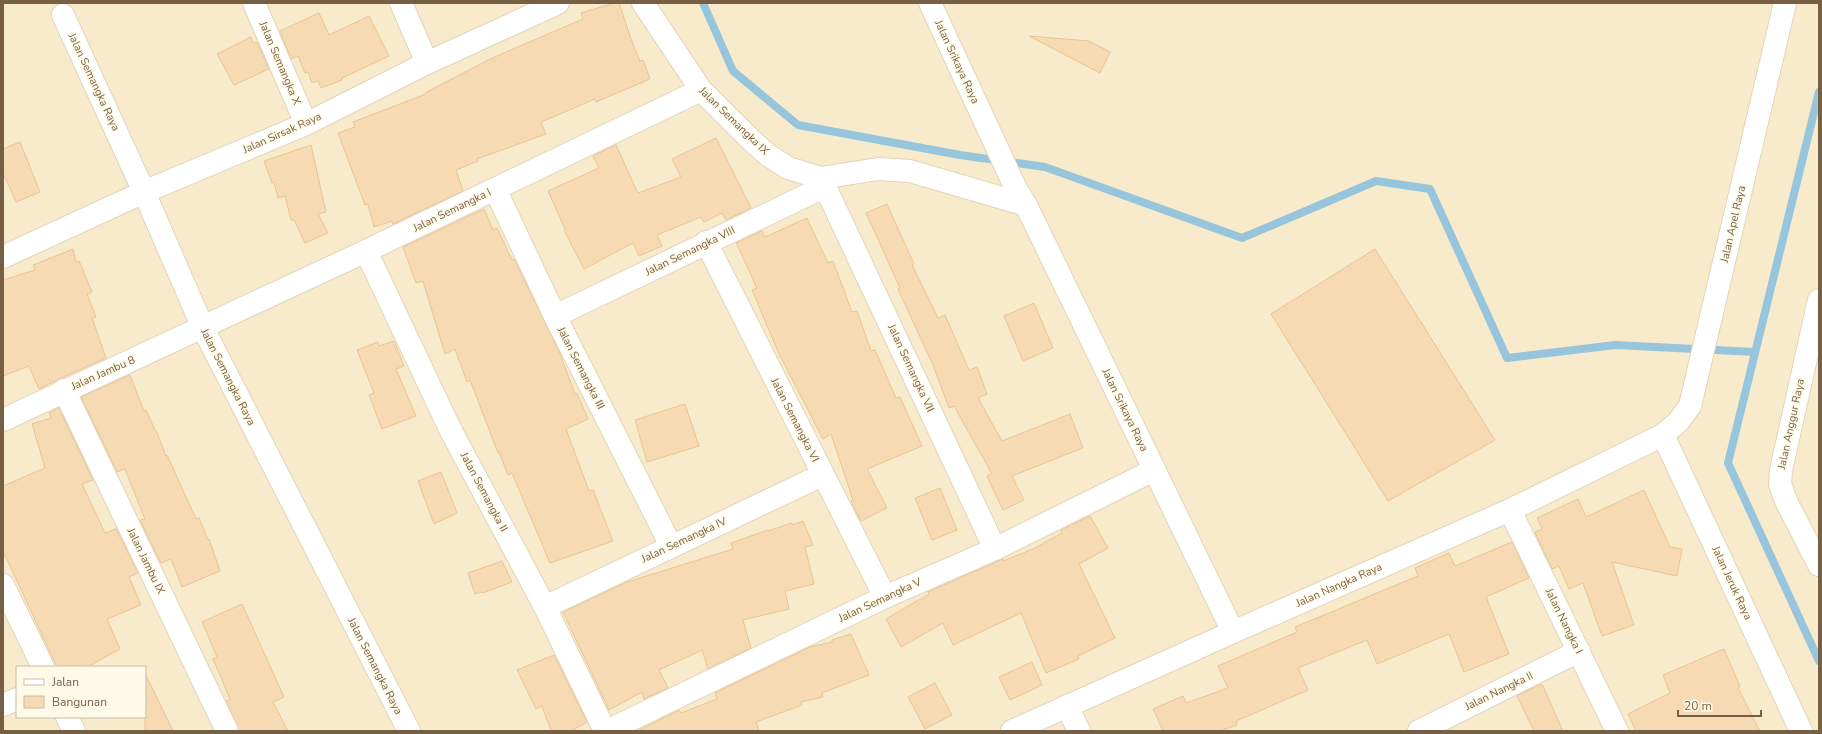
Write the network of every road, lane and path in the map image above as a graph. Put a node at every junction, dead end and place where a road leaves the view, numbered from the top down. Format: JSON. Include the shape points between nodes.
{"nodes":[{"id":1,"x":254,"y":3,"type":"edge"},
{"id":2,"x":401,"y":3,"type":"edge"},
{"id":3,"x":558,"y":3,"type":"edge"},
{"id":4,"x":643,"y":3,"type":"edge"},
{"id":5,"x":930,"y":3,"type":"edge"},
{"id":6,"x":1785,"y":3,"type":"edge"},
{"id":7,"x":63,"y":16,"type":"dead end"},
{"id":8,"x":427,"y":63,"type":"junction"},
{"id":9,"x":701,"y":90,"type":"junction"},
{"id":10,"x":306,"y":124,"type":"junction"},
{"id":11,"x":824,"y":182,"type":"junction"},
{"id":12,"x":495,"y":189,"type":"junction"},
{"id":13,"x":144,"y":192,"type":"junction"},
{"id":14,"x":1021,"y":197,"type":"junction"},
{"id":15,"x":706,"y":242,"type":"junction"},
{"id":16,"x":366,"y":251,"type":"junction"},
{"id":17,"x":3,"y":257,"type":"edge"},
{"id":18,"x":1819,"y":303,"type":"edge"},
{"id":19,"x":555,"y":316,"type":"junction"},
{"id":20,"x":203,"y":328,"type":"junction"},
{"id":21,"x":64,"y":390,"type":"junction"},
{"id":22,"x":3,"y":420,"type":"edge"},
{"id":23,"x":1664,"y":435,"type":"junction"},
{"id":24,"x":1154,"y":470,"type":"junction"},
{"id":25,"x":822,"y":475,"type":"junction"},
{"id":26,"x":1510,"y":510,"type":"junction"},
{"id":27,"x":671,"y":546,"type":"junction"},
{"id":28,"x":995,"y":549,"type":"junction"},
{"id":29,"x":1819,"y":566,"type":"edge"},
{"id":30,"x":3,"y":585,"type":"edge"},
{"id":31,"x":885,"y":597,"type":"junction"},
{"id":32,"x":545,"y":607,"type":"junction"},
{"id":33,"x":1232,"y":632,"type":"junction"},
{"id":34,"x":1579,"y":651,"type":"junction"},
{"id":35,"x":43,"y":666,"type":"edge"},
{"id":36,"x":16,"y":699,"type":"edge"},
{"id":37,"x":3,"y":705,"type":"edge"},
{"id":38,"x":1067,"y":706,"type":"junction"},
{"id":39,"x":68,"y":718,"type":"edge"},
{"id":40,"x":74,"y":731,"type":"edge"},
{"id":41,"x":227,"y":731,"type":"edge"},
{"id":42,"x":409,"y":731,"type":"edge"},
{"id":43,"x":606,"y":731,"type":"edge"},
{"id":44,"x":1012,"y":731,"type":"edge"},
{"id":45,"x":1079,"y":731,"type":"edge"},
{"id":46,"x":1419,"y":731,"type":"edge"},
{"id":47,"x":1617,"y":731,"type":"edge"},
{"id":48,"x":1801,"y":731,"type":"edge"}],
"edges":[{"from":1,"to":10,"type":"street","name":"Jalan Semangka X"},
{"from":2,"to":8,"type":"street"},
{"from":3,"to":8,"type":"street","name":"Jalan Sirsak Raya"},
{"from":4,"to":9,"type":"street","name":"Jalan Semangka IX"},
{"from":5,"to":14,"type":"street","name":"Jalan Srikaya Raya"},
{"from":6,"to":23,"type":"street","name":"Jalan Apel Raya","via":[[1690,406]]},
{"from":7,"to":13,"type":"street","name":"Jalan Semangka Raya"},
{"from":8,"to":10,"type":"street","name":"Jalan Sirsak Raya"},
{"from":9,"to":11,"type":"street","name":"Jalan Semangka IX","via":[[768,155],[788,168]]},
{"from":9,"to":12,"type":"street","name":"Jalan Semangka I"},
{"from":10,"to":13,"type":"street","name":"Jalan Sirsak Raya"},
{"from":11,"to":14,"type":"street","name":"Jalan Semangka IX","via":[[878,169],[910,171]]},
{"from":11,"to":15,"type":"street","name":"Jalan Semangka VIII"},
{"from":11,"to":28,"type":"street","name":"Jalan Semangka VII"},
{"from":12,"to":16,"type":"street","name":"Jalan Semangka I"},
{"from":12,"to":19,"type":"street","name":"Jalan Semangka III"},
{"from":13,"to":17,"type":"street","name":"Jalan Sirsak Raya"},
{"from":13,"to":20,"type":"street","name":"Jalan Semangka Raya"},
{"from":14,"to":24,"type":"street","name":"Jalan Srikaya Raya"},
{"from":15,"to":19,"type":"street","name":"Jalan Semangka VIII"},
{"from":15,"to":25,"type":"street","name":"Jalan Semangka VI"},
{"from":16,"to":20,"type":"street","name":"Jalan Semangka I"},
{"from":16,"to":32,"type":"street","name":"Jalan Semangka II","via":[[451,431]]},
{"from":18,"to":29,"type":"street","name":"Jalan Anggur Raya","via":[[1780,484]]},
{"from":19,"to":27,"type":"street","name":"Jalan Semangka III"},
{"from":20,"to":21,"type":"street","name":"Jalan Jambu 8"},
{"from":20,"to":42,"type":"street","name":"Jalan Semangka Raya"},
{"from":21,"to":22,"type":"street","name":"Jalan Jambu 8"},
{"from":21,"to":41,"type":"street","name":"Jalan Jambu IX"},
{"from":23,"to":26,"type":"street","name":"Jalan Nangka Raya"},
{"from":23,"to":48,"type":"street","name":"Jalan Jeruk Raya"},
{"from":24,"to":28,"type":"street","name":"Jalan Semangka V"},
{"from":24,"to":33,"type":"street","name":"Jalan Srikaya Raya"},
{"from":25,"to":27,"type":"street","name":"Jalan Semangka IV"},
{"from":25,"to":31,"type":"street","name":"Jalan Semangka VI"},
{"from":26,"to":33,"type":"street","name":"Jalan Nangka Raya"},
{"from":26,"to":34,"type":"street","name":"Jalan Nangka I"},
{"from":27,"to":32,"type":"street","name":"Jalan Semangka IV"},
{"from":28,"to":31,"type":"street","name":"Jalan Semangka V"},
{"from":30,"to":35,"type":"street"},
{"from":31,"to":43,"type":"street","name":"Jalan Semangka V"},
{"from":32,"to":43,"type":"street","name":"Jalan Semangka II"},
{"from":33,"to":38,"type":"street","name":"Jalan Nangka Raya"},
{"from":34,"to":46,"type":"street","name":"Jalan Nangka II"},
{"from":34,"to":47,"type":"street","name":"Jalan Nangka I"},
{"from":36,"to":37,"type":"street"},
{"from":38,"to":44,"type":"street","name":"Jalan Nangka Raya"},
{"from":38,"to":45,"type":"street"},
{"from":39,"to":40,"type":"street"}]}
